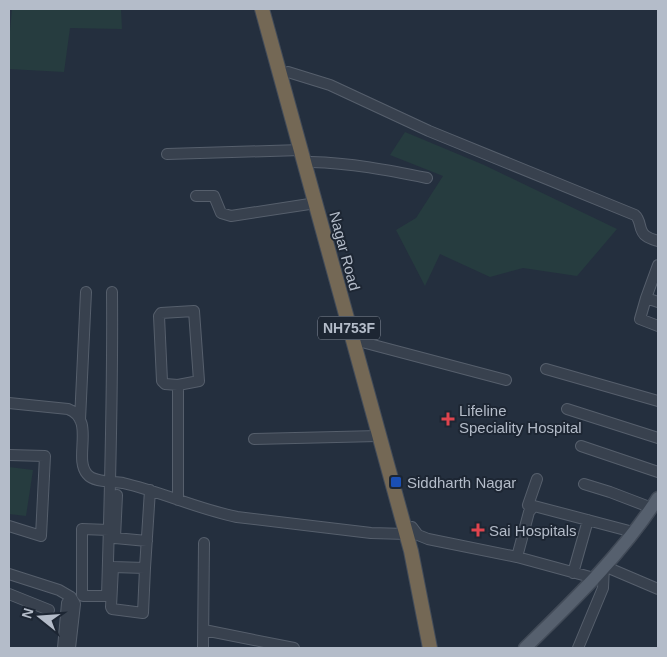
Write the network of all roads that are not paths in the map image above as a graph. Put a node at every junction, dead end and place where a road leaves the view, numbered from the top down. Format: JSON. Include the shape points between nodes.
{"nodes":[{"id":1,"x":262,"y":9,"type":"edge"},
{"id":2,"x":270,"y":9,"type":"edge"},
{"id":3,"x":288,"y":72,"type":"junction"},
{"id":4,"x":300,"y":150,"type":"junction"},
{"id":5,"x":167,"y":154,"type":"dead end"},
{"id":6,"x":311,"y":162,"type":"junction"},
{"id":7,"x":427,"y":178,"type":"dead end"},
{"id":8,"x":196,"y":196,"type":"dead end"},
{"id":9,"x":316,"y":203,"type":"junction"},
{"id":10,"x":658,"y":241,"type":"edge"},
{"id":11,"x":658,"y":264,"type":"edge"},
{"id":12,"x":86,"y":292,"type":"dead end"},
{"id":13,"x":112,"y":292,"type":"dead end"},
{"id":14,"x":646,"y":298,"type":"junction"},
{"id":15,"x":658,"y":302,"type":"edge"},
{"id":16,"x":658,"y":326,"type":"edge"},
{"id":17,"x":362,"y":342,"type":"junction"},
{"id":18,"x":546,"y":369,"type":"dead end"},
{"id":19,"x":506,"y":380,"type":"dead end"},
{"id":20,"x":178,"y":385,"type":"junction"},
{"id":21,"x":658,"y":401,"type":"edge"},
{"id":22,"x":9,"y":403,"type":"edge"},
{"id":23,"x":567,"y":408,"type":"dead end"},
{"id":24,"x":80,"y":420,"type":"junction"},
{"id":25,"x":658,"y":438,"type":"edge"},
{"id":26,"x":254,"y":439,"type":"dead end"},
{"id":27,"x":384,"y":445,"type":"junction"},
{"id":28,"x":581,"y":446,"type":"dead end"},
{"id":29,"x":9,"y":455,"type":"edge"},
{"id":30,"x":658,"y":472,"type":"edge"},
{"id":31,"x":537,"y":479,"type":"dead end"},
{"id":32,"x":109,"y":481,"type":"junction"},
{"id":33,"x":584,"y":484,"type":"dead end"},
{"id":34,"x":150,"y":490,"type":"junction"},
{"id":35,"x":117,"y":495,"type":"dead end"},
{"id":36,"x":178,"y":500,"type":"junction"},
{"id":37,"x":655,"y":503,"type":"edge"},
{"id":38,"x":532,"y":507,"type":"junction"},
{"id":39,"x":588,"y":520,"type":"junction"},
{"id":40,"x":9,"y":526,"type":"edge"},
{"id":41,"x":109,"y":530,"type":"junction"},
{"id":42,"x":409,"y":531,"type":"junction"},
{"id":43,"x":633,"y":532,"type":"junction"},
{"id":44,"x":147,"y":541,"type":"junction"},
{"id":45,"x":204,"y":543,"type":"dead end"},
{"id":46,"x":518,"y":557,"type":"junction"},
{"id":47,"x":604,"y":566,"type":"junction"},
{"id":48,"x":145,"y":568,"type":"junction"},
{"id":49,"x":573,"y":573,"type":"junction"},
{"id":50,"x":9,"y":574,"type":"edge"},
{"id":51,"x":594,"y":578,"type":"junction"},
{"id":52,"x":658,"y":589,"type":"edge"},
{"id":53,"x":9,"y":594,"type":"edge"},
{"id":54,"x":49,"y":610,"type":"dead end"},
{"id":55,"x":69,"y":622,"type":"junction"},
{"id":56,"x":204,"y":630,"type":"junction"},
{"id":57,"x":62,"y":648,"type":"edge"},
{"id":58,"x":70,"y":648,"type":"edge"},
{"id":59,"x":203,"y":648,"type":"edge"},
{"id":60,"x":294,"y":648,"type":"edge"},
{"id":61,"x":430,"y":648,"type":"edge"},
{"id":62,"x":439,"y":648,"type":"edge"},
{"id":63,"x":525,"y":648,"type":"edge"},
{"id":64,"x":578,"y":648,"type":"edge"}],
"edges":[{"from":1,"to":4,"type":"highway","name":"Nagar Road","number":"NH753F"},
{"from":2,"to":3,"type":"highway","name":"Nagar Road","number":"NH753F"},
{"from":3,"to":6,"type":"highway","name":"Nagar Road","number":"NH753F"},
{"from":3,"to":10,"type":"street","via":[[330,85],[429,131],[635,215],[641,231]]},
{"from":4,"to":5,"type":"street"},
{"from":4,"to":9,"type":"highway","name":"Nagar Road","number":"NH753F"},
{"from":6,"to":7,"type":"street","via":[[366,166]]},
{"from":6,"to":17,"type":"highway","name":"Nagar Road","number":"NH753F"},
{"from":8,"to":9,"type":"street","via":[[214,196],[221,213],[231,216]]},
{"from":9,"to":27,"type":"highway","name":"Nagar Road","number":"NH753F"},
{"from":11,"to":14,"type":"street"},
{"from":12,"to":24,"type":"street"},
{"from":13,"to":32,"type":"street","via":[[113,391]]},
{"from":14,"to":15,"type":"street"},
{"from":14,"to":16,"type":"street","via":[[640,319]]},
{"from":17,"to":19,"type":"street"},
{"from":17,"to":27,"type":"highway","name":"Nagar Road","number":"NH753F"},
{"from":18,"to":21,"type":"street"},
{"from":20,"to":20,"type":"street","via":[[162,381],[159,316],[160,313],[194,311],[200,382]]},
{"from":20,"to":36,"type":"street"},
{"from":22,"to":24,"type":"street","via":[[68,409],[75,411]]},
{"from":23,"to":25,"type":"street"},
{"from":24,"to":32,"type":"street","via":[[87,475]]},
{"from":26,"to":27,"type":"street"},
{"from":27,"to":42,"type":"highway","name":"Nagar Road","number":"NH753F"},
{"from":28,"to":30,"type":"street"},
{"from":29,"to":40,"type":"street","via":[[45,456],[40,536]]},
{"from":31,"to":38,"type":"street","via":[[528,505]]},
{"from":32,"to":34,"type":"street"},
{"from":32,"to":41,"type":"street"},
{"from":33,"to":37,"type":"street"},
{"from":34,"to":36,"type":"street"},
{"from":34,"to":44,"type":"street"},
{"from":35,"to":44,"type":"street","via":[[115,538]]},
{"from":36,"to":42,"type":"street","via":[[237,517],[370,533]]},
{"from":37,"to":43,"type":"main road"},
{"from":38,"to":39,"type":"street"},
{"from":38,"to":46,"type":"street"},
{"from":39,"to":43,"type":"street"},
{"from":39,"to":49,"type":"street"},
{"from":41,"to":41,"type":"street","via":[[82,530],[83,596],[107,596]]},
{"from":42,"to":46,"type":"street","via":[[428,539]]},
{"from":42,"to":61,"type":"highway","name":"Nagar Road","number":"NH753F"},
{"from":42,"to":62,"type":"highway","name":"Nagar Road","number":"NH753F","via":[[430,599]]},
{"from":43,"to":47,"type":"main road"},
{"from":44,"to":48,"type":"street"},
{"from":45,"to":56,"type":"street"},
{"from":46,"to":49,"type":"street"},
{"from":47,"to":51,"type":"main road"},
{"from":47,"to":52,"type":"street"},
{"from":47,"to":64,"type":"street","via":[[603,588]]},
{"from":48,"to":48,"type":"street","via":[[143,613],[112,610],[113,567]]},
{"from":49,"to":51,"type":"street"},
{"from":50,"to":55,"type":"street","via":[[71,597],[67,603]]},
{"from":51,"to":63,"type":"main road"},
{"from":53,"to":54,"type":"street"},
{"from":55,"to":57,"type":"street"},
{"from":55,"to":58,"type":"street"},
{"from":56,"to":59,"type":"street"},
{"from":56,"to":60,"type":"street"}]}
